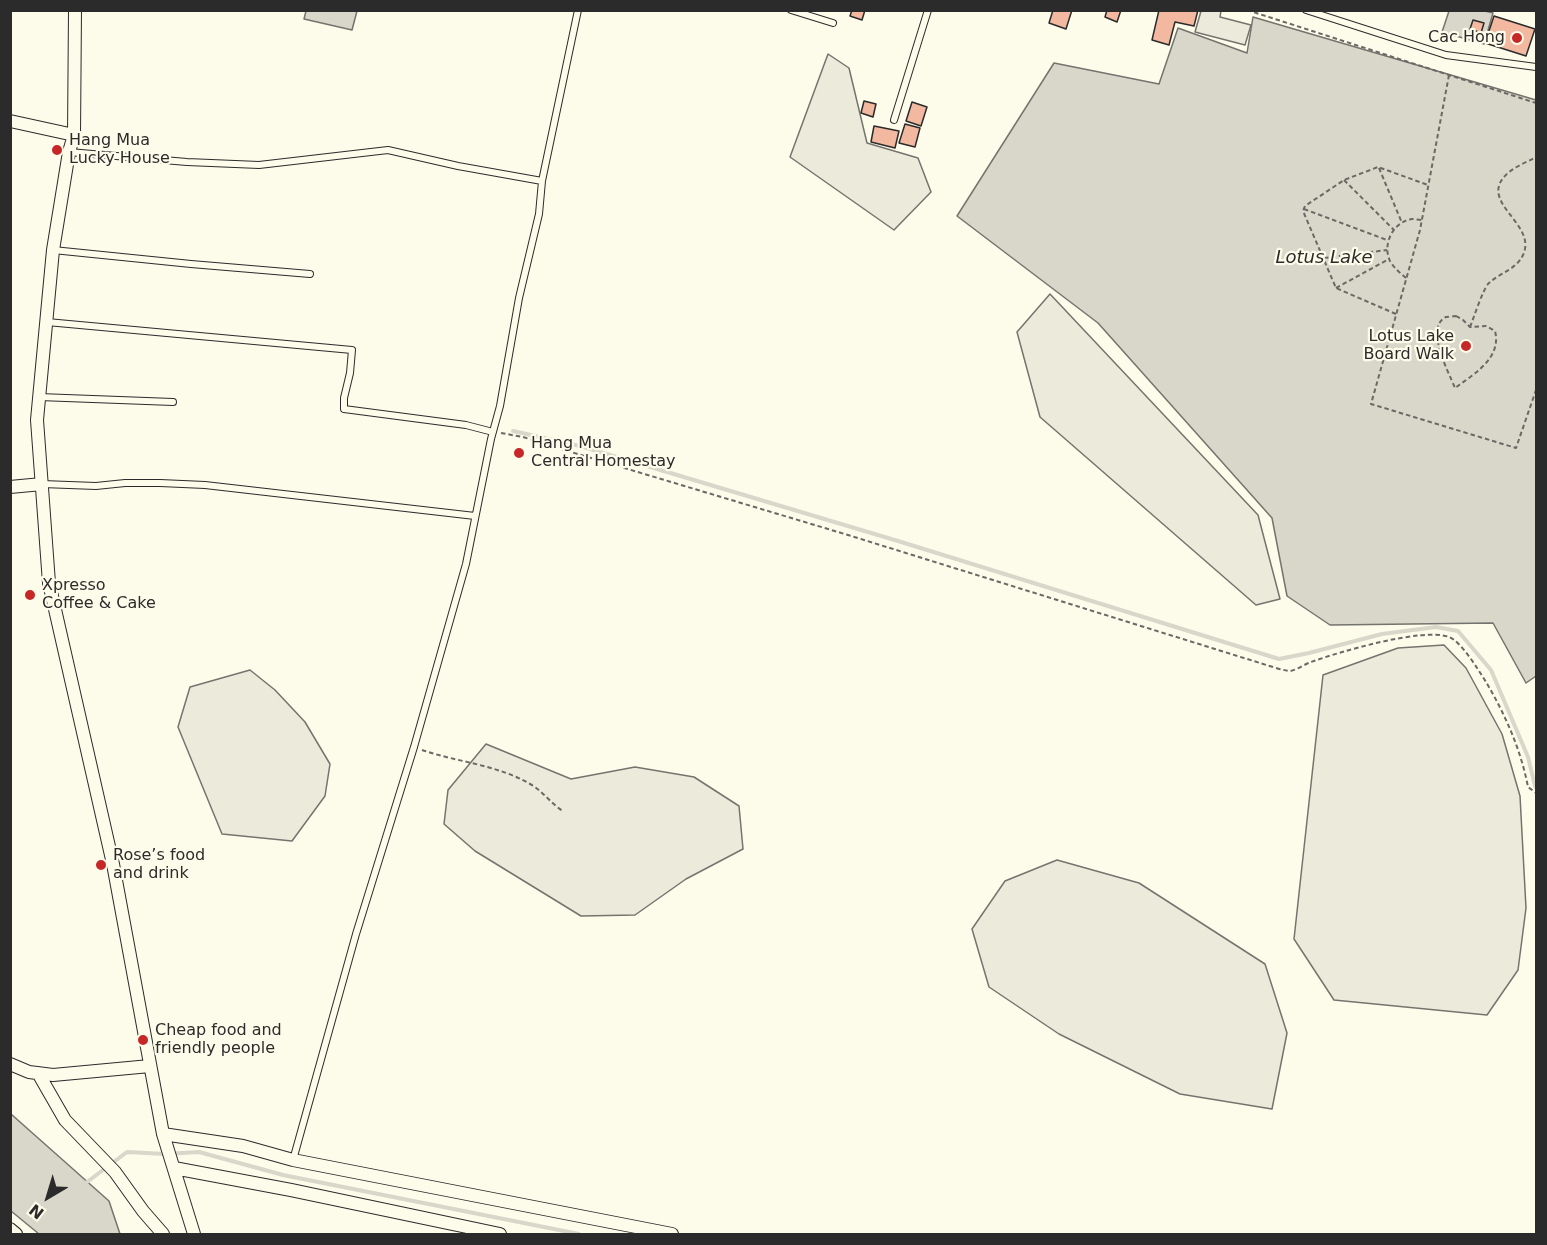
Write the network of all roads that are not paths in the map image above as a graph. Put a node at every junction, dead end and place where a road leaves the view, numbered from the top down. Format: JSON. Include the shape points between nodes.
{"nodes":[{"id":1,"x":75,"y":10,"type":"edge"},
{"id":2,"x":578,"y":10,"type":"edge"},
{"id":3,"x":792,"y":10,"type":"edge"},
{"id":4,"x":928,"y":10,"type":"edge"},
{"id":5,"x":1306,"y":10,"type":"edge"},
{"id":6,"x":833,"y":23,"type":"dead end"},
{"id":7,"x":1536,"y":67,"type":"edge"},
{"id":8,"x":894,"y":120,"type":"dead end"},
{"id":9,"x":10,"y":121,"type":"edge"},
{"id":10,"x":74,"y":135,"type":"junction"},
{"id":11,"x":69,"y":152,"type":"junction"},
{"id":12,"x":542,"y":181,"type":"junction"},
{"id":13,"x":53,"y":250,"type":"junction"},
{"id":14,"x":310,"y":274,"type":"dead end"},
{"id":15,"x":47,"y":322,"type":"junction"},
{"id":16,"x":39,"y":398,"type":"junction"},
{"id":17,"x":173,"y":402,"type":"dead end"},
{"id":18,"x":493,"y":432,"type":"junction"},
{"id":19,"x":42,"y":484,"type":"junction"},
{"id":20,"x":10,"y":487,"type":"edge"},
{"id":21,"x":475,"y":516,"type":"junction"},
{"id":22,"x":10,"y":1064,"type":"edge"},
{"id":23,"x":150,"y":1066,"type":"junction"},
{"id":24,"x":38,"y":1073,"type":"junction"},
{"id":25,"x":163,"y":1134,"type":"junction"},
{"id":26,"x":171,"y":1159,"type":"junction"},
{"id":27,"x":293,"y":1160,"type":"junction"},
{"id":28,"x":10,"y":1229,"type":"edge"},
{"id":29,"x":16,"y":1234,"type":"edge"},
{"id":30,"x":164,"y":1234,"type":"edge"},
{"id":31,"x":194,"y":1234,"type":"edge"},
{"id":32,"x":500,"y":1234,"type":"edge"},
{"id":33,"x":672,"y":1234,"type":"edge"}],
"edges":[{"from":1,"to":10,"type":"street"},
{"from":2,"to":12,"type":"lane"},
{"from":3,"to":6,"type":"lane"},
{"from":4,"to":8,"type":"lane"},
{"from":5,"to":7,"type":"lane","via":[[1446,55]]},
{"from":9,"to":10,"type":"street"},
{"from":10,"to":11,"type":"street"},
{"from":11,"to":12,"type":"lane","via":[[259,165],[388,150]]},
{"from":11,"to":13,"type":"street"},
{"from":12,"to":18,"type":"lane"},
{"from":13,"to":14,"type":"lane"},
{"from":13,"to":15,"type":"street"},
{"from":15,"to":16,"type":"street"},
{"from":15,"to":18,"type":"lane","via":[[352,350],[344,409]]},
{"from":16,"to":17,"type":"lane"},
{"from":16,"to":19,"type":"street"},
{"from":18,"to":21,"type":"lane"},
{"from":19,"to":20,"type":"street"},
{"from":19,"to":21,"type":"lane","via":[[205,485]]},
{"from":19,"to":23,"type":"street","via":[[49,583],[113,864]]},
{"from":21,"to":27,"type":"lane","via":[[466,564]]},
{"from":22,"to":24,"type":"street"},
{"from":23,"to":24,"type":"street"},
{"from":23,"to":25,"type":"street"},
{"from":24,"to":30,"type":"street","via":[[66,1120],[116,1172]]},
{"from":25,"to":26,"type":"street"},
{"from":25,"to":27,"type":"street","via":[[243,1146]]},
{"from":26,"to":31,"type":"street"},
{"from":26,"to":32,"type":"street","via":[[291,1190]]},
{"from":27,"to":33,"type":"street"},
{"from":28,"to":29,"type":"street"}]}
